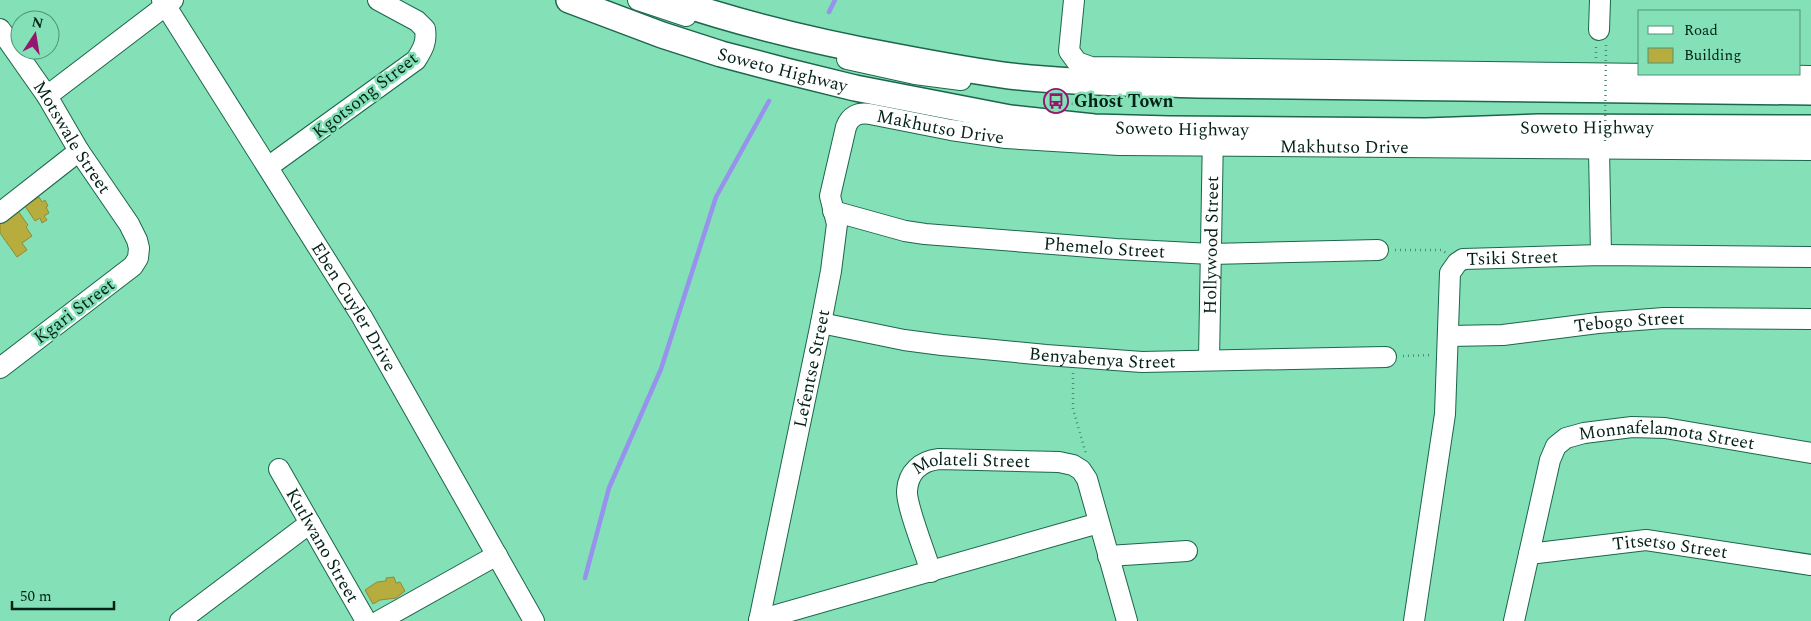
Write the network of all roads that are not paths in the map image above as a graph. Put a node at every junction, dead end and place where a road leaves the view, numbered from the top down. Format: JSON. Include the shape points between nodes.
{"nodes":[{"id":1,"x":378,"y":0,"type":"edge"},
{"id":2,"x":569,"y":0,"type":"edge"},
{"id":3,"x":598,"y":0,"type":"edge"},
{"id":4,"x":638,"y":0,"type":"edge"},
{"id":5,"x":671,"y":0,"type":"edge"},
{"id":6,"x":1074,"y":0,"type":"edge"},
{"id":7,"x":1600,"y":0,"type":"edge"},
{"id":8,"x":167,"y":2,"type":"edge"},
{"id":9,"x":0,"y":28,"type":"edge"},
{"id":10,"x":1601,"y":40,"type":"road end"},
{"id":11,"x":1638,"y":74,"type":"edge"},
{"id":12,"x":1731,"y":75,"type":"edge"},
{"id":13,"x":1811,"y":76,"type":"edge"},
{"id":14,"x":1811,"y":92,"type":"edge"},
{"id":15,"x":47,"y":96,"type":"junction"},
{"id":16,"x":1811,"y":102,"type":"edge"},
{"id":17,"x":850,"y":118,"type":"joint"},
{"id":18,"x":1811,"y":118,"type":"edge"},
{"id":19,"x":1811,"y":128,"type":"edge"},
{"id":20,"x":1213,"y":137,"type":"junction"},
{"id":21,"x":1602,"y":145,"type":"junction"},
{"id":22,"x":1811,"y":150,"type":"edge"},
{"id":23,"x":79,"y":151,"type":"junction"},
{"id":24,"x":268,"y":167,"type":"junction"},
{"id":25,"x":833,"y":211,"type":"junction"},
{"id":26,"x":0,"y":213,"type":"edge"},
{"id":27,"x":139,"y":248,"type":"joint"},
{"id":28,"x":1378,"y":250,"type":"road end"},
{"id":29,"x":1212,"y":254,"type":"junction"},
{"id":30,"x":1601,"y":254,"type":"junction"},
{"id":31,"x":1811,"y":257,"type":"edge"},
{"id":32,"x":1811,"y":320,"type":"edge"},
{"id":33,"x":821,"y":323,"type":"junction"},
{"id":34,"x":1449,"y":346,"type":"junction"},
{"id":35,"x":1386,"y":357,"type":"road end"},
{"id":36,"x":1209,"y":360,"type":"junction"},
{"id":37,"x":0,"y":368,"type":"edge"},
{"id":38,"x":1811,"y":453,"type":"edge"},
{"id":39,"x":279,"y":469,"type":"dead end"},
{"id":40,"x":310,"y":523,"type":"junction"},
{"id":41,"x":1099,"y":523,"type":"junction"},
{"id":42,"x":1187,"y":551,"type":"dead end"},
{"id":43,"x":1529,"y":554,"type":"junction"},
{"id":44,"x":497,"y":555,"type":"junction"},
{"id":45,"x":1108,"y":556,"type":"junction"},
{"id":46,"x":1811,"y":565,"type":"edge"},
{"id":47,"x":932,"y":572,"type":"junction"},
{"id":48,"x":759,"y":620,"type":"edge"},
{"id":49,"x":180,"y":621,"type":"edge"},
{"id":50,"x":366,"y":621,"type":"edge"},
{"id":51,"x":379,"y":621,"type":"edge"},
{"id":52,"x":534,"y":621,"type":"edge"},
{"id":53,"x":1127,"y":621,"type":"edge"},
{"id":54,"x":1414,"y":621,"type":"edge"},
{"id":55,"x":1514,"y":621,"type":"edge"}],
"edges":[{"from":1,"to":24,"type":"street","name":"Kgotsong Street","via":[[417,21],[425,29],[424,49],[416,60]]},
{"from":2,"to":20,"type":"main road","name":"Soweto Highway","via":[[721,54],[864,89],[1010,118]]},
{"from":3,"to":18,"type":"street","name":"Soweto Highway","via":[[712,40],[808,66],[1073,116],[1436,121],[1547,115]]},
{"from":4,"to":16,"type":"street","name":"Soweto Highway","via":[[792,47],[915,74],[1070,93]]},
{"from":5,"to":14,"type":"main road","name":"Soweto Highway","via":[[726,19],[837,46],[954,68],[1019,76],[1198,85]]},
{"from":6,"to":11,"type":"street","via":[[1068,47],[1077,62],[1091,67]]},
{"from":7,"to":10,"type":"street"},
{"from":8,"to":15,"type":"street"},
{"from":8,"to":24,"type":"street","name":"Eben Cuyler Drive"},
{"from":9,"to":15,"type":"street","name":"Motswale Street"},
{"from":12,"to":13,"type":"street"},
{"from":15,"to":23,"type":"street","name":"Motswale Street"},
{"from":17,"to":20,"type":"street","name":"Makhutso Drive","via":[[864,113],[950,130],[1119,145]]},
{"from":17,"to":25,"type":"street","name":"Lefentse Street","via":[[844,131],[830,196]]},
{"from":19,"to":20,"type":"main road","name":"Soweto Highway","via":[[1539,127]]},
{"from":20,"to":21,"type":"street","name":"Makhutso Drive"},
{"from":20,"to":29,"type":"street","name":"Hollywood Street"},
{"from":21,"to":22,"type":"street","name":"Makhutso Drive"},
{"from":21,"to":30,"type":"street"},
{"from":23,"to":26,"type":"street"},
{"from":23,"to":27,"type":"street","name":"Motswale Street","via":[[128,224]]},
{"from":24,"to":44,"type":"street","name":"Eben Cuyler Drive","via":[[383,352]]},
{"from":25,"to":29,"type":"street","name":"Phemelo Street","via":[[925,234]]},
{"from":25,"to":33,"type":"street","name":"Lefentse Street","via":[[837,224]]},
{"from":27,"to":37,"type":"street","name":"Kgari Street","via":[[133,266]]},
{"from":28,"to":29,"type":"street","name":"Phemelo Street"},
{"from":29,"to":36,"type":"street","name":"Hollywood Street"},
{"from":30,"to":31,"type":"street","name":"Tsiki Street"},
{"from":30,"to":34,"type":"street","name":"Tsiki Street","via":[[1463,259],[1450,273]]},
{"from":32,"to":34,"type":"street","name":"Tebogo Street","via":[[1664,318],[1502,335]]},
{"from":33,"to":36,"type":"street","name":"Benyabenya Street","via":[[904,340],[1073,357],[1142,362]]},
{"from":33,"to":48,"type":"street","name":"Lefentse Street"},
{"from":34,"to":54,"type":"street","name":"Tsiki Street","via":[[1442,443]]},
{"from":35,"to":36,"type":"street","name":"Benyabenya Street"},
{"from":38,"to":43,"type":"street","name":"Monnafelamota Street","via":[[1665,428],[1632,427],[1566,438],[1556,446],[1550,460]]},
{"from":39,"to":40,"type":"street","name":"Kutlwano Street"},
{"from":40,"to":49,"type":"street"},
{"from":40,"to":50,"type":"street","name":"Kutlwano Street"},
{"from":41,"to":45,"type":"street"},
{"from":41,"to":47,"type":"street"},
{"from":41,"to":47,"type":"street","name":"Molateli Street","via":[[1087,479],[1073,465],[1047,461],[928,460],[912,473],[906,492]]},
{"from":42,"to":45,"type":"street"},
{"from":43,"to":46,"type":"street","name":"Titsetso Street","via":[[1646,540]]},
{"from":43,"to":55,"type":"street","name":"Monnafelamota Street"},
{"from":44,"to":51,"type":"street"},
{"from":44,"to":52,"type":"street","name":"Eben Cuyler Drive"},
{"from":45,"to":53,"type":"street"},
{"from":47,"to":48,"type":"street"}]}
